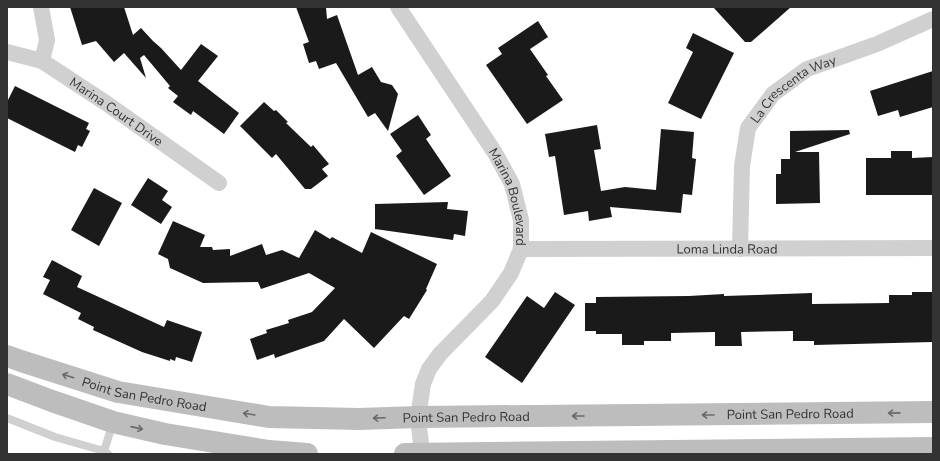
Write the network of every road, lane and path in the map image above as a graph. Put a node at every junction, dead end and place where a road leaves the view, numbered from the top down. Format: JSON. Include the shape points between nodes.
{"nodes":[{"id":1,"x":41,"y":7,"type":"edge"},
{"id":2,"x":398,"y":7,"type":"edge"},
{"id":3,"x":933,"y":19,"type":"edge"},
{"id":4,"x":7,"y":52,"type":"edge"},
{"id":5,"x":42,"y":61,"type":"junction"},
{"id":6,"x":219,"y":183,"type":"dead end"},
{"id":7,"x":933,"y":248,"type":"edge"},
{"id":8,"x":521,"y":249,"type":"junction"},
{"id":9,"x":740,"y":249,"type":"junction"},
{"id":10,"x":7,"y":356,"type":"edge"},
{"id":11,"x":7,"y":384,"type":"edge"},
{"id":12,"x":933,"y":412,"type":"edge"},
{"id":13,"x":418,"y":417,"type":"junction"},
{"id":14,"x":7,"y":418,"type":"edge"},
{"id":15,"x":113,"y":422,"type":"junction"},
{"id":16,"x":933,"y":448,"type":"edge"},
{"id":17,"x":269,"y":452,"type":"edge"},
{"id":18,"x":106,"y":453,"type":"edge"},
{"id":19,"x":307,"y":454,"type":"edge"},
{"id":20,"x":414,"y":454,"type":"edge"}],
"edges":[{"from":1,"to":5,"type":"street","via":[[47,40]]},
{"from":2,"to":8,"type":"street","name":"Marina Boulevard","via":[[512,184],[522,220]]},
{"from":3,"to":9,"type":"street","name":"La Crescenta Way","via":[[877,44],[807,69],[773,94],[748,128],[742,166]]},
{"from":4,"to":5,"type":"street","name":"Marina Court Drive"},
{"from":5,"to":6,"type":"street","name":"Marina Court Drive"},
{"from":7,"to":9,"type":"street","name":"Loma Linda Road"},
{"from":8,"to":9,"type":"street","name":"Loma Linda Road"},
{"from":8,"to":13,"type":"street","name":"Marina Boulevard","via":[[511,273],[492,301],[440,354],[429,369],[423,384]]},
{"from":13,"to":10,"type":"main road","name":"Point San Pedro Road","one_way":true,"via":[[269,417],[118,392]]},
{"from":11,"to":15,"type":"main road"},
{"from":12,"to":13,"type":"main road","name":"Point San Pedro Road","one_way":true},
{"from":13,"to":20,"type":"street","name":"Marina Boulevard"},
{"from":14,"to":18,"type":"lane"},
{"from":15,"to":17,"type":"main road","one_way":true},
{"from":15,"to":18,"type":"lane"},
{"from":16,"to":20,"type":"main road"},
{"from":17,"to":19,"type":"main road"}]}
